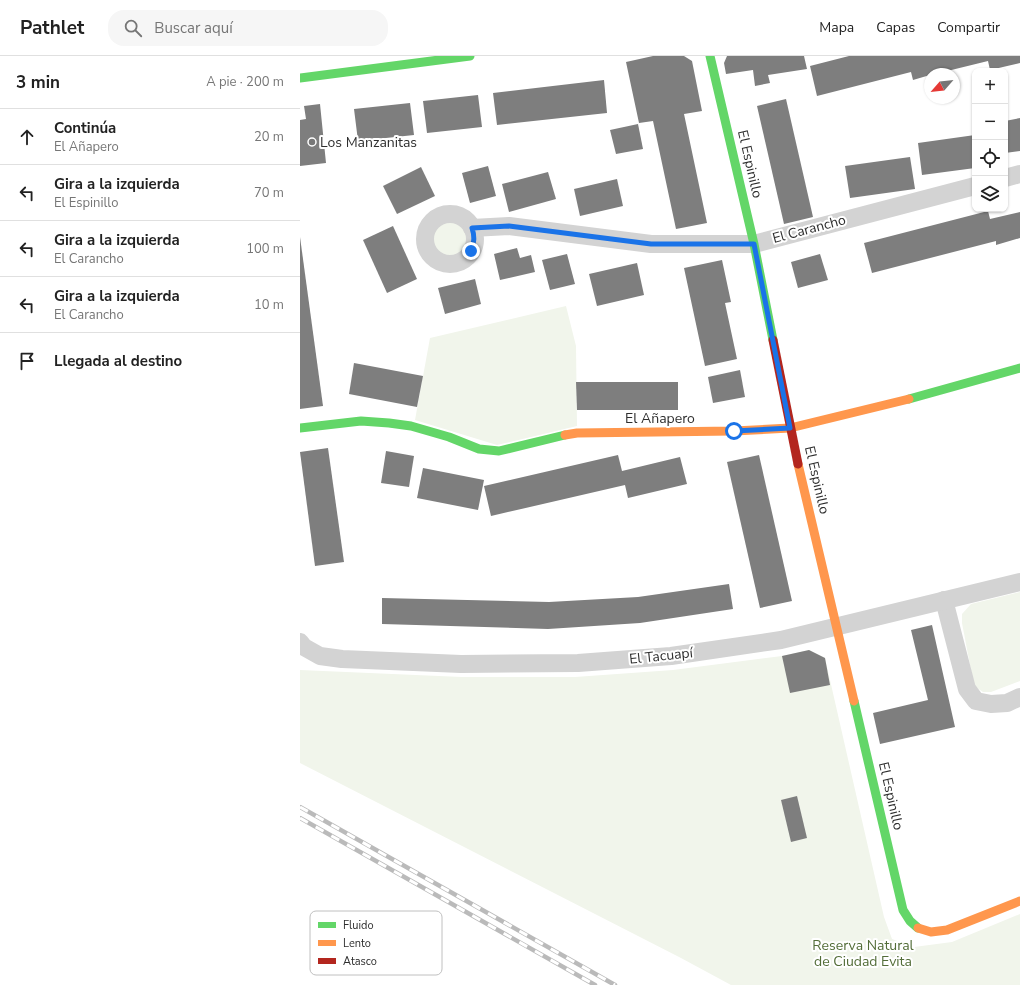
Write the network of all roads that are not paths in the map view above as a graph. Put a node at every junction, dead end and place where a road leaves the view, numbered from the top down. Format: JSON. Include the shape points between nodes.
{"nodes":[{"id":1,"x":470,"y":56,"type":"edge"},
{"id":2,"x":710,"y":56,"type":"edge"},
{"id":3,"x":300,"y":78,"type":"edge"},
{"id":4,"x":1020,"y":174,"type":"edge"},
{"id":5,"x":1008,"y":177,"type":"edge"},
{"id":6,"x":972,"y":187,"type":"edge"},
{"id":7,"x":472,"y":228,"type":"dead end"},
{"id":8,"x":754,"y":244,"type":"junction"},
{"id":9,"x":1020,"y":368,"type":"edge"},
{"id":10,"x":300,"y":428,"type":"edge"},
{"id":11,"x":790,"y":428,"type":"junction"},
{"id":12,"x":1020,"y":582,"type":"edge"},
{"id":13,"x":944,"y":600,"type":"junction"},
{"id":14,"x":837,"y":626,"type":"junction"},
{"id":15,"x":300,"y":642,"type":"edge"},
{"id":16,"x":1020,"y":697,"type":"edge"},
{"id":17,"x":1020,"y":901,"type":"edge"}],
"edges":[{"from":1,"to":3,"type":"street"},
{"from":2,"to":8,"type":"street","name":"El Espinillo"},
{"from":4,"to":5,"type":"street"},
{"from":6,"to":8,"type":"street","name":"El Carancho"},
{"from":7,"to":8,"type":"street","name":"El Carancho","via":[[509,226],[651,244]]},
{"from":8,"to":11,"type":"street","name":"El Espinillo"},
{"from":9,"to":11,"type":"street","name":"El Añapero"},
{"from":10,"to":11,"type":"street","name":"El Añapero","via":[[361,421],[389,423],[411,426],[479,449],[499,451],[577,433]]},
{"from":11,"to":14,"type":"street","name":"El Espinillo"},
{"from":12,"to":13,"type":"street","name":"El Tacuapí"},
{"from":13,"to":14,"type":"street","name":"El Tacuapí"},
{"from":13,"to":16,"type":"street","via":[[967,689],[976,701],[991,704]]},
{"from":14,"to":15,"type":"street","name":"El Tacuapí","via":[[781,640],[671,656],[578,663],[461,664],[342,659],[320,656]]},
{"from":14,"to":17,"type":"street","name":"El Espinillo","via":[[903,910],[910,921],[919,929],[930,932],[947,930]]}]}
